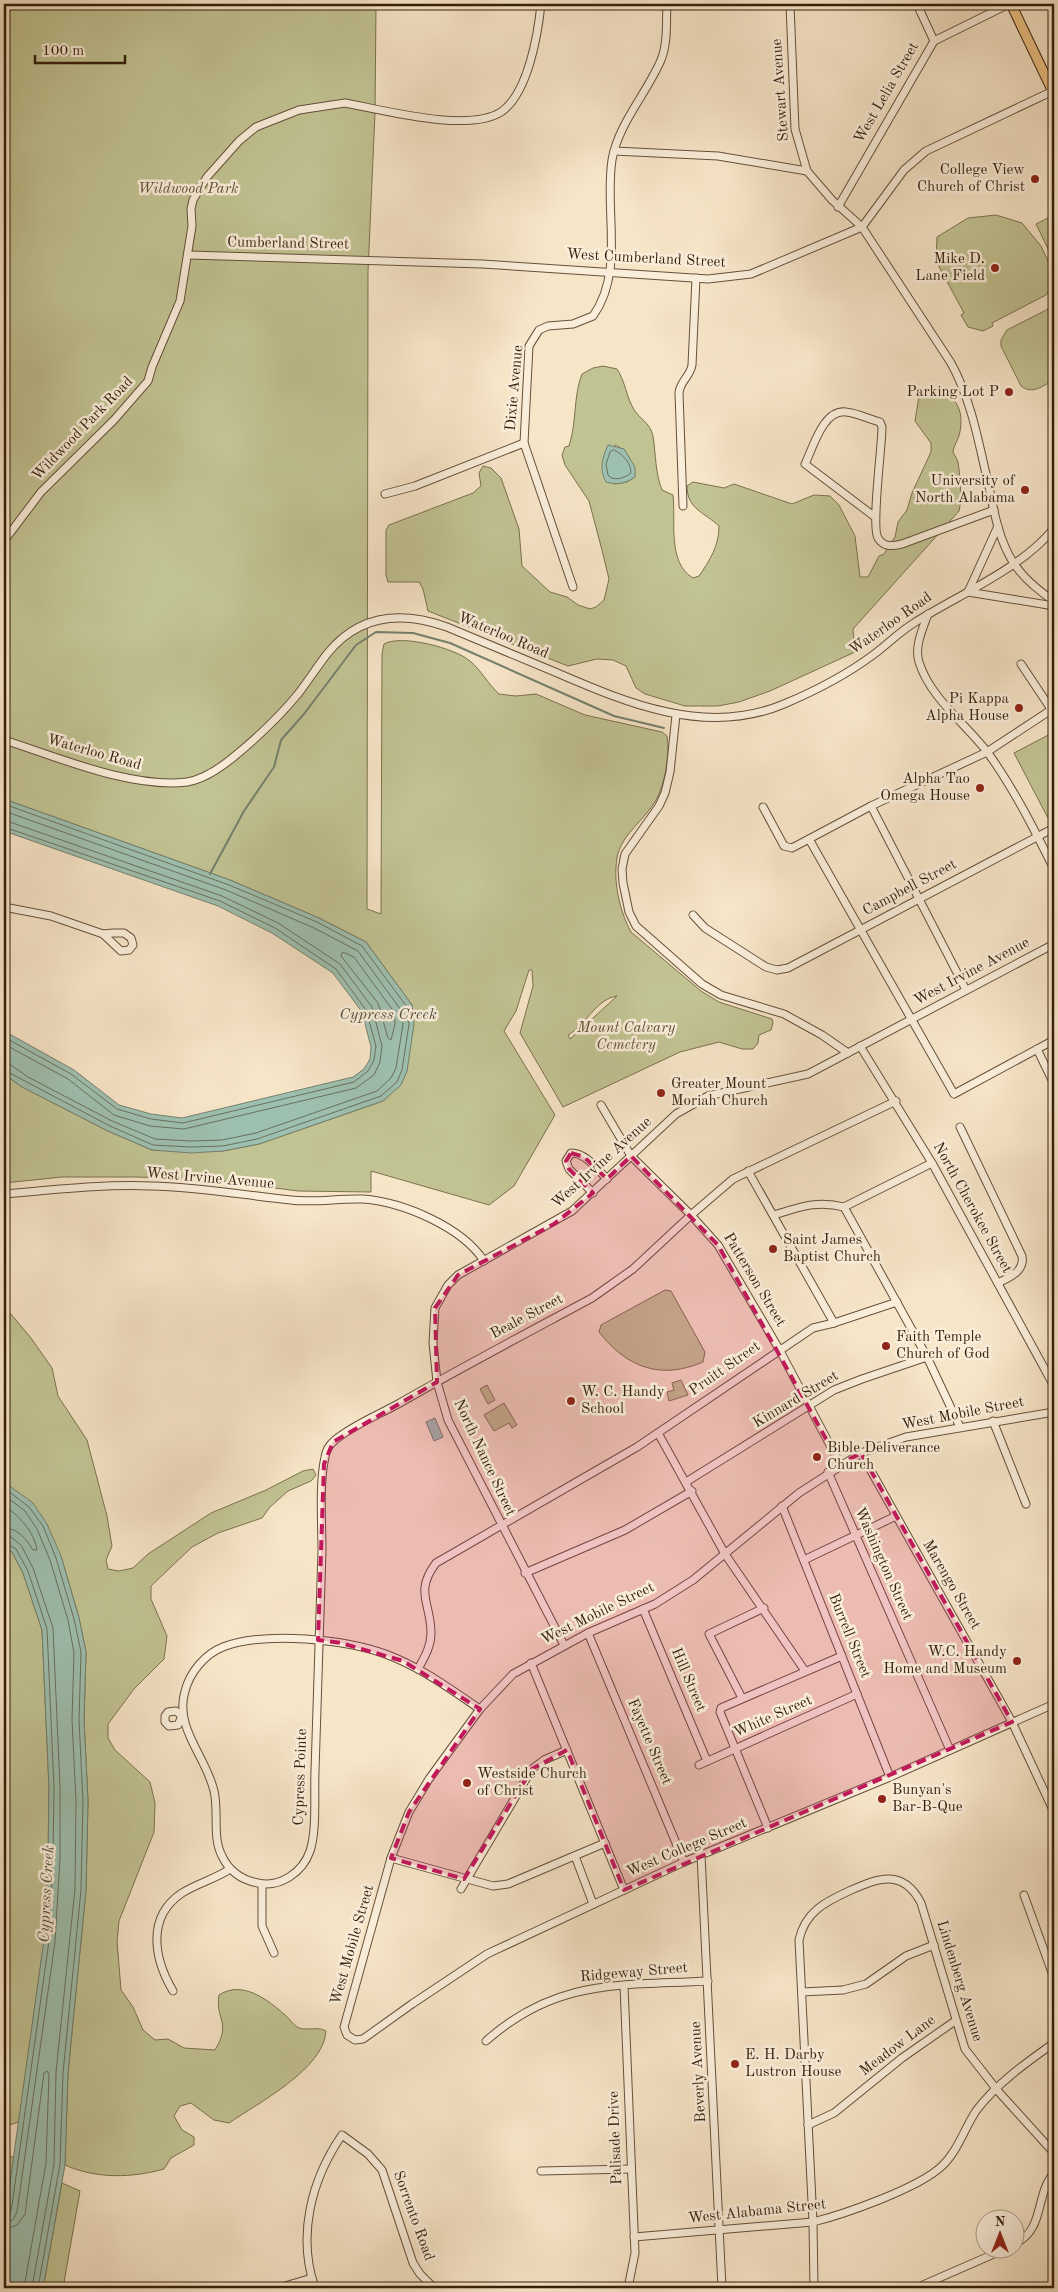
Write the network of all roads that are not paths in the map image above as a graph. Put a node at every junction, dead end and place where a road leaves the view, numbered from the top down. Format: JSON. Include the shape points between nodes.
{"nodes":[{"id":1,"x":541,"y":4,"type":"edge"},
{"id":2,"x":667,"y":4,"type":"edge"},
{"id":3,"x":790,"y":4,"type":"edge"},
{"id":4,"x":917,"y":4,"type":"edge"},
{"id":5,"x":1010,"y":4,"type":"edge"},
{"id":6,"x":934,"y":41,"type":"junction"},
{"id":7,"x":1054,"y":92,"type":"edge"},
{"id":8,"x":614,"y":151,"type":"junction"},
{"id":9,"x":806,"y":171,"type":"junction"},
{"id":10,"x":838,"y":207,"type":"junction"},
{"id":11,"x":862,"y":227,"type":"junction"},
{"id":12,"x":188,"y":255,"type":"junction"},
{"id":13,"x":388,"y":260,"type":"joint"},
{"id":14,"x":610,"y":272,"type":"junction"},
{"id":15,"x":696,"y":278,"type":"junction"},
{"id":16,"x":524,"y":443,"type":"junction"},
{"id":17,"x":385,"y":494,"type":"dead end"},
{"id":18,"x":683,"y":506,"type":"dead end"},
{"id":19,"x":994,"y":510,"type":"junction"},
{"id":20,"x":875,"y":517,"type":"junction"},
{"id":21,"x":998,"y":526,"type":"junction"},
{"id":22,"x":1054,"y":528,"type":"edge"},
{"id":23,"x":4,"y":541,"type":"edge"},
{"id":24,"x":1013,"y":563,"type":"junction"},
{"id":25,"x":573,"y":587,"type":"dead end"},
{"id":26,"x":968,"y":592,"type":"junction"},
{"id":27,"x":1054,"y":602,"type":"edge"},
{"id":28,"x":1054,"y":606,"type":"edge"},
{"id":29,"x":928,"y":614,"type":"junction"},
{"id":30,"x":1021,"y":664,"type":"dead end"},
{"id":31,"x":1053,"y":709,"type":"edge"},
{"id":32,"x":676,"y":715,"type":"junction"},
{"id":33,"x":4,"y":740,"type":"edge"},
{"id":34,"x":987,"y":752,"type":"junction"},
{"id":35,"x":871,"y":806,"type":"junction"},
{"id":36,"x":763,"y":807,"type":"dead end"},
{"id":37,"x":1054,"y":828,"type":"edge"},
{"id":38,"x":1038,"y":836,"type":"junction"},
{"id":39,"x":809,"y":839,"type":"junction"},
{"id":40,"x":1054,"y":869,"type":"edge"},
{"id":41,"x":919,"y":899,"type":"junction"},
{"id":42,"x":4,"y":908,"type":"edge"},
{"id":43,"x":693,"y":915,"type":"dead end"},
{"id":44,"x":860,"y":930,"type":"junction"},
{"id":45,"x":103,"y":934,"type":"dead end"},
{"id":46,"x":1054,"y":944,"type":"edge"},
{"id":47,"x":966,"y":990,"type":"junction"},
{"id":48,"x":911,"y":1019,"type":"junction"},
{"id":49,"x":1054,"y":1040,"type":"edge"},
{"id":50,"x":860,"y":1046,"type":"junction"},
{"id":51,"x":1037,"y":1049,"type":"junction"},
{"id":52,"x":848,"y":1053,"type":"junction"},
{"id":53,"x":1054,"y":1084,"type":"edge"},
{"id":54,"x":896,"y":1102,"type":"junction"},
{"id":55,"x":601,"y":1105,"type":"dead end"},
{"id":56,"x":960,"y":1127,"type":"dead end"},
{"id":57,"x":630,"y":1156,"type":"junction"},
{"id":58,"x":932,"y":1163,"type":"junction"},
{"id":59,"x":748,"y":1170,"type":"junction"},
{"id":60,"x":607,"y":1179,"type":"junction"},
{"id":61,"x":593,"y":1193,"type":"junction"},
{"id":62,"x":4,"y":1194,"type":"edge"},
{"id":63,"x":844,"y":1207,"type":"junction"},
{"id":64,"x":691,"y":1215,"type":"junction"},
{"id":65,"x":774,"y":1215,"type":"junction"},
{"id":66,"x":484,"y":1261,"type":"junction"},
{"id":67,"x":998,"y":1283,"type":"junction"},
{"id":68,"x":896,"y":1302,"type":"junction"},
{"id":69,"x":834,"y":1323,"type":"junction"},
{"id":70,"x":779,"y":1349,"type":"junction"},
{"id":71,"x":927,"y":1357,"type":"junction"},
{"id":72,"x":436,"y":1382,"type":"junction"},
{"id":73,"x":1054,"y":1386,"type":"edge"},
{"id":74,"x":808,"y":1406,"type":"junction"},
{"id":75,"x":1054,"y":1412,"type":"edge"},
{"id":76,"x":993,"y":1421,"type":"junction"},
{"id":77,"x":960,"y":1427,"type":"junction"},
{"id":78,"x":658,"y":1433,"type":"junction"},
{"id":79,"x":861,"y":1453,"type":"junction"},
{"id":80,"x":840,"y":1464,"type":"junction"},
{"id":81,"x":828,"y":1472,"type":"junction"},
{"id":82,"x":686,"y":1482,"type":"junction"},
{"id":83,"x":692,"y":1491,"type":"junction"},
{"id":84,"x":1026,"y":1504,"type":"dead end"},
{"id":85,"x":782,"y":1506,"type":"junction"},
{"id":86,"x":896,"y":1516,"type":"junction"},
{"id":87,"x":501,"y":1527,"type":"junction"},
{"id":88,"x":855,"y":1536,"type":"junction"},
{"id":89,"x":725,"y":1554,"type":"junction"},
{"id":90,"x":804,"y":1560,"type":"junction"},
{"id":91,"x":525,"y":1573,"type":"junction"},
{"id":92,"x":764,"y":1608,"type":"junction"},
{"id":93,"x":643,"y":1609,"type":"junction"},
{"id":94,"x":588,"y":1633,"type":"junction"},
{"id":95,"x":318,"y":1640,"type":"junction"},
{"id":96,"x":564,"y":1645,"type":"junction"},
{"id":97,"x":842,"y":1656,"type":"junction"},
{"id":98,"x":532,"y":1662,"type":"junction"},
{"id":99,"x":418,"y":1669,"type":"junction"},
{"id":100,"x":805,"y":1671,"type":"junction"},
{"id":101,"x":858,"y":1694,"type":"junction"},
{"id":102,"x":742,"y":1698,"type":"junction"},
{"id":103,"x":1054,"y":1704,"type":"edge"},
{"id":104,"x":480,"y":1709,"type":"junction"},
{"id":105,"x":1012,"y":1722,"type":"junction"},
{"id":106,"x":736,"y":1748,"type":"junction"},
{"id":107,"x":567,"y":1750,"type":"junction"},
{"id":108,"x":950,"y":1750,"type":"junction"},
{"id":109,"x":707,"y":1761,"type":"junction"},
{"id":110,"x":699,"y":1765,"type":"dead end"},
{"id":111,"x":890,"y":1777,"type":"junction"},
{"id":112,"x":1054,"y":1812,"type":"edge"},
{"id":113,"x":768,"y":1828,"type":"junction"},
{"id":114,"x":605,"y":1843,"type":"junction"},
{"id":115,"x":701,"y":1855,"type":"junction"},
{"id":116,"x":575,"y":1856,"type":"junction"},
{"id":117,"x":391,"y":1858,"type":"junction"},
{"id":118,"x":684,"y":1862,"type":"junction"},
{"id":119,"x":230,"y":1868,"type":"junction"},
{"id":120,"x":464,"y":1879,"type":"junction"},
{"id":121,"x":262,"y":1884,"type":"junction"},
{"id":122,"x":461,"y":1888,"type":"dead end"},
{"id":123,"x":624,"y":1890,"type":"junction"},
{"id":124,"x":1024,"y":1895,"type":"dead end"},
{"id":125,"x":593,"y":1904,"type":"junction"},
{"id":126,"x":934,"y":1945,"type":"junction"},
{"id":127,"x":274,"y":1953,"type":"dead end"},
{"id":128,"x":1054,"y":1978,"type":"edge"},
{"id":129,"x":708,"y":1981,"type":"junction"},
{"id":130,"x":624,"y":1986,"type":"junction"},
{"id":131,"x":173,"y":1992,"type":"dead end"},
{"id":132,"x":802,"y":1992,"type":"junction"},
{"id":133,"x":955,"y":2021,"type":"junction"},
{"id":134,"x":347,"y":2035,"type":"joint"},
{"id":135,"x":486,"y":2041,"type":"dead end"},
{"id":136,"x":1054,"y":2043,"type":"edge"},
{"id":137,"x":996,"y":2090,"type":"junction"},
{"id":138,"x":808,"y":2125,"type":"junction"},
{"id":139,"x":1054,"y":2153,"type":"edge"},
{"id":140,"x":631,"y":2168,"type":"junction"},
{"id":141,"x":541,"y":2171,"type":"dead end"},
{"id":142,"x":1054,"y":2173,"type":"edge"},
{"id":143,"x":813,"y":2222,"type":"junction"},
{"id":144,"x":720,"y":2231,"type":"junction"},
{"id":145,"x":1026,"y":2236,"type":"edge"},
{"id":146,"x":634,"y":2237,"type":"junction"},
{"id":147,"x":980,"y":2260,"type":"edge"},
{"id":148,"x":312,"y":2278,"type":"junction"},
{"id":149,"x":278,"y":2288,"type":"edge"},
{"id":150,"x":316,"y":2288,"type":"edge"},
{"id":151,"x":434,"y":2288,"type":"edge"},
{"id":152,"x":628,"y":2288,"type":"edge"},
{"id":153,"x":722,"y":2288,"type":"edge"},
{"id":154,"x":814,"y":2288,"type":"edge"},
{"id":155,"x":916,"y":2288,"type":"edge"}],
"edges":[{"from":1,"to":12,"type":"street","name":"Wildwood Park Road","via":[[536,41],[520,89],[502,111],[476,121],[447,121],[345,104],[299,110],[275,118],[242,138],[207,177],[190,209],[192,226]]},
{"from":2,"to":8,"type":"street","name":"Dixie Avenue","via":[[661,59]]},
{"from":3,"to":9,"type":"street","name":"Stewart Avenue","via":[[795,129]]},
{"from":4,"to":6,"type":"street"},
{"from":5,"to":6,"type":"street","name":"West Lelia Street"},
{"from":5,"to":7,"type":"main road"},
{"from":6,"to":10,"type":"street","name":"West Lelia Street"},
{"from":7,"to":11,"type":"street","via":[[926,151],[904,170]]},
{"from":8,"to":9,"type":"street","via":[[718,156]]},
{"from":8,"to":14,"type":"street","name":"Dixie Avenue"},
{"from":9,"to":10,"type":"street","name":"Stewart Avenue"},
{"from":10,"to":11,"type":"street","name":"Stewart Avenue"},
{"from":11,"to":15,"type":"street","name":"West Cumberland Street","via":[[751,274]]},
{"from":11,"to":19,"type":"street","name":"Stewart Avenue","via":[[962,383]]},
{"from":12,"to":13,"type":"street","name":"Cumberland Street"},
{"from":12,"to":23,"type":"street","name":"Wildwood Park Road","via":[[180,301],[148,381],[114,420],[41,492]]},
{"from":13,"to":14,"type":"street","name":"West Cumberland Street"},
{"from":14,"to":15,"type":"street","name":"West Cumberland Street"},
{"from":14,"to":16,"type":"street","name":"Dixie Avenue","via":[[605,295],[593,316],[573,324],[548,326],[533,338],[529,346]]},
{"from":15,"to":18,"type":"street","via":[[692,365],[679,393]]},
{"from":16,"to":17,"type":"street","via":[[415,486]]},
{"from":16,"to":25,"type":"street","name":"Dixie Avenue"},
{"from":19,"to":20,"type":"street","via":[[891,546],[883,544],[877,537]]},
{"from":19,"to":21,"type":"street","name":"Stewart Avenue"},
{"from":20,"to":20,"type":"street","via":[[882,427],[880,422],[845,411],[837,413],[827,421],[805,464]]},
{"from":21,"to":24,"type":"street","name":"Stewart Avenue"},
{"from":21,"to":26,"type":"street"},
{"from":22,"to":24,"type":"street","name":"Waterloo Road","via":[[1045,540]]},
{"from":24,"to":26,"type":"street","name":"Waterloo Road"},
{"from":24,"to":27,"type":"street","name":"Stewart Avenue","via":[[1033,586]]},
{"from":26,"to":28,"type":"street"},
{"from":26,"to":29,"type":"street","name":"Waterloo Road"},
{"from":29,"to":32,"type":"street","name":"Waterloo Road","via":[[837,678],[784,704],[764,712],[742,715]]},
{"from":29,"to":34,"type":"street","via":[[919,644],[918,660],[923,673]]},
{"from":30,"to":31,"type":"street"},
{"from":31,"to":34,"type":"street"},
{"from":32,"to":33,"type":"street","name":"Waterloo Road","via":[[637,705],[425,619],[404,617],[382,619],[343,637],[265,732],[225,764],[188,782],[140,781]]},
{"from":32,"to":52,"type":"street","via":[[665,793],[624,854],[623,883],[629,912],[636,926],[702,984],[721,995],[784,1014],[822,1034]]},
{"from":34,"to":35,"type":"street"},
{"from":34,"to":38,"type":"street"},
{"from":35,"to":39,"type":"street"},
{"from":35,"to":41,"type":"street"},
{"from":36,"to":39,"type":"street","via":[[784,846],[792,848]]},
{"from":37,"to":38,"type":"street","name":"Campbell Street"},
{"from":38,"to":40,"type":"street"},
{"from":38,"to":41,"type":"street","name":"Campbell Street"},
{"from":39,"to":44,"type":"street"},
{"from":41,"to":44,"type":"street","name":"Campbell Street"},
{"from":41,"to":47,"type":"street"},
{"from":42,"to":45,"type":"street","via":[[51,916]]},
{"from":43,"to":44,"type":"street","name":"Campbell Street","via":[[705,928],[766,967],[778,970],[788,968]]},
{"from":44,"to":48,"type":"street"},
{"from":46,"to":47,"type":"street","name":"West Irvine Avenue"},
{"from":47,"to":48,"type":"street","name":"West Irvine Avenue"},
{"from":48,"to":50,"type":"street","name":"West Irvine Avenue"},
{"from":48,"to":51,"type":"street","via":[[954,1094]]},
{"from":49,"to":51,"type":"street"},
{"from":50,"to":52,"type":"street","name":"West Irvine Avenue"},
{"from":50,"to":54,"type":"street","name":"North Cherokee Street"},
{"from":51,"to":53,"type":"street"},
{"from":52,"to":57,"type":"street","name":"West Irvine Avenue","via":[[794,1079],[708,1096],[688,1106]]},
{"from":54,"to":58,"type":"street","name":"North Cherokee Street"},
{"from":54,"to":59,"type":"street","name":"Beale Street"},
{"from":55,"to":57,"type":"street","name":"Patterson Street"},
{"from":56,"to":67,"type":"street","via":[[1022,1256],[1018,1271]]},
{"from":57,"to":60,"type":"street","name":"West Irvine Avenue"},
{"from":57,"to":64,"type":"street","name":"Patterson Street"},
{"from":58,"to":63,"type":"street"},
{"from":58,"to":67,"type":"street","name":"North Cherokee Street"},
{"from":59,"to":64,"type":"street","name":"Beale Street"},
{"from":59,"to":65,"type":"street"},
{"from":60,"to":61,"type":"street","name":"West Irvine Avenue"},
{"from":60,"to":61,"type":"street","via":[[584,1157],[571,1153],[566,1161],[569,1169]]},
{"from":61,"to":66,"type":"street","name":"West Irvine Avenue","via":[[558,1220]]},
{"from":62,"to":66,"type":"street","name":"West Irvine Avenue","via":[[83,1187],[150,1186],[218,1190],[292,1200],[371,1200],[414,1212],[447,1228],[471,1243]]},
{"from":63,"to":65,"type":"street","via":[[810,1204]]},
{"from":63,"to":68,"type":"street"},
{"from":64,"to":70,"type":"street","name":"Patterson Street","via":[[718,1246]]},
{"from":64,"to":72,"type":"street","name":"Beale Street","via":[[633,1269],[592,1298]]},
{"from":65,"to":69,"type":"street"},
{"from":66,"to":72,"type":"street","name":"North Nance Street","via":[[458,1276],[439,1298],[435,1308]]},
{"from":67,"to":73,"type":"street","name":"North Cherokee Street"},
{"from":68,"to":69,"type":"street","name":"Pruitt Street"},
{"from":68,"to":71,"type":"street"},
{"from":69,"to":70,"type":"street","name":"Pruitt Street","via":[[813,1328]]},
{"from":70,"to":74,"type":"street","name":"Patterson Street"},
{"from":70,"to":78,"type":"street","name":"Pruitt Street"},
{"from":71,"to":74,"type":"street","name":"Kinnard Street","via":[[848,1384]]},
{"from":71,"to":77,"type":"street"},
{"from":72,"to":87,"type":"street","name":"North Nance Street","via":[[448,1420]]},
{"from":72,"to":95,"type":"street","name":"Beale Street","via":[[327,1448],[323,1472]]},
{"from":74,"to":80,"type":"street","name":"Patterson Street"},
{"from":74,"to":82,"type":"street","name":"Kinnard Street"},
{"from":75,"to":76,"type":"street","name":"West Mobile Street"},
{"from":76,"to":77,"type":"street","name":"West Mobile Street"},
{"from":76,"to":84,"type":"street"},
{"from":77,"to":79,"type":"street","name":"West Mobile Street","via":[[906,1437]]},
{"from":78,"to":82,"type":"street"},
{"from":78,"to":87,"type":"street","name":"Pruitt Street"},
{"from":79,"to":80,"type":"street","name":"West Mobile Street"},
{"from":79,"to":86,"type":"street","name":"Marengo Street"},
{"from":80,"to":81,"type":"street","name":"West Mobile Street"},
{"from":81,"to":85,"type":"street","name":"West Mobile Street"},
{"from":81,"to":88,"type":"street","name":"Washington Street"},
{"from":82,"to":83,"type":"street"},
{"from":83,"to":89,"type":"street"},
{"from":83,"to":91,"type":"street","via":[[624,1530]]},
{"from":85,"to":89,"type":"street","name":"West Mobile Street"},
{"from":85,"to":90,"type":"street","name":"Burrell Street"},
{"from":86,"to":88,"type":"street"},
{"from":86,"to":105,"type":"street","name":"Marengo Street"},
{"from":87,"to":91,"type":"street","name":"North Nance Street"},
{"from":87,"to":99,"type":"street","name":"Pruitt Street","via":[[436,1563],[427,1575],[424,1590],[431,1632],[429,1646]]},
{"from":88,"to":90,"type":"street"},
{"from":88,"to":108,"type":"street","name":"Washington Street"},
{"from":89,"to":92,"type":"street"},
{"from":89,"to":93,"type":"street","name":"West Mobile Street","via":[[693,1580]]},
{"from":90,"to":97,"type":"street","name":"Burrell Street"},
{"from":91,"to":96,"type":"street","name":"North Nance Street"},
{"from":92,"to":100,"type":"street"},
{"from":92,"to":102,"type":"street","via":[[709,1634]]},
{"from":93,"to":94,"type":"street","name":"West Mobile Street"},
{"from":93,"to":109,"type":"street","name":"Hill Street"},
{"from":94,"to":96,"type":"street","name":"West Mobile Street"},
{"from":94,"to":118,"type":"street","name":"Fayette Street"},
{"from":95,"to":99,"type":"street","via":[[383,1653]]},
{"from":95,"to":119,"type":"street","via":[[273,1639],[222,1648],[208,1656],[190,1677],[182,1716],[210,1777],[219,1850]]},
{"from":95,"to":121,"type":"street","name":"Cypress Pointe","via":[[312,1846],[306,1860],[290,1877]]},
{"from":96,"to":98,"type":"street","name":"West Mobile Street"},
{"from":97,"to":100,"type":"street"},
{"from":97,"to":101,"type":"street","name":"Burrell Street"},
{"from":98,"to":104,"type":"street","name":"West Mobile Street","via":[[513,1674]]},
{"from":98,"to":107,"type":"street"},
{"from":99,"to":104,"type":"street"},
{"from":100,"to":102,"type":"street"},
{"from":101,"to":106,"type":"street","name":"White Street"},
{"from":101,"to":111,"type":"street","name":"Burrell Street"},
{"from":102,"to":106,"type":"street","via":[[721,1708]]},
{"from":103,"to":105,"type":"street","name":"West College Street"},
{"from":104,"to":117,"type":"street","name":"West Mobile Street","via":[[409,1812]]},
{"from":105,"to":108,"type":"street","name":"West College Street"},
{"from":105,"to":112,"type":"street","name":"Marengo Street"},
{"from":106,"to":109,"type":"street","name":"White Street"},
{"from":106,"to":113,"type":"street"},
{"from":107,"to":114,"type":"street"},
{"from":107,"to":120,"type":"street","via":[[532,1769]]},
{"from":108,"to":111,"type":"street","name":"West College Street"},
{"from":109,"to":110,"type":"street","name":"White Street"},
{"from":111,"to":113,"type":"street","name":"West College Street"},
{"from":113,"to":115,"type":"street","name":"West College Street"},
{"from":114,"to":116,"type":"street"},
{"from":114,"to":123,"type":"street"},
{"from":115,"to":118,"type":"street","name":"West College Street"},
{"from":115,"to":129,"type":"street","name":"Beverly Avenue"},
{"from":116,"to":120,"type":"street","via":[[508,1884],[493,1886]]},
{"from":116,"to":125,"type":"street"},
{"from":117,"to":120,"type":"street"},
{"from":117,"to":134,"type":"street","name":"West Mobile Street","via":[[344,2027]]},
{"from":118,"to":123,"type":"street","name":"West College Street"},
{"from":119,"to":121,"type":"street","via":[[237,1875]]},
{"from":119,"to":131,"type":"street","via":[[182,1893],[160,1918],[156,1947],[163,1975]]},
{"from":120,"to":122,"type":"street"},
{"from":121,"to":127,"type":"street","via":[[262,1926]]},
{"from":123,"to":125,"type":"street","name":"West College Street"},
{"from":124,"to":128,"type":"street"},
{"from":125,"to":134,"type":"street","name":"West College Street","via":[[487,1954],[363,2039],[355,2040]]},
{"from":126,"to":132,"type":"street","via":[[906,1956],[866,1984],[843,1990]]},
{"from":126,"to":132,"type":"street","name":"Lindenberg Avenue","via":[[914,1891],[889,1878],[874,1881],[828,1901],[811,1914],[803,1926],[799,1940]]},
{"from":126,"to":133,"type":"street","name":"Lindenberg Avenue"},
{"from":129,"to":130,"type":"street","name":"Ridgeway Street"},
{"from":129,"to":144,"type":"street","name":"Beverly Avenue"},
{"from":130,"to":135,"type":"street","name":"Ridgeway Street","via":[[591,1988],[557,1996],[524,2012]]},
{"from":130,"to":140,"type":"street","name":"Palisade Drive"},
{"from":132,"to":138,"type":"street"},
{"from":133,"to":137,"type":"street","name":"Lindenberg Avenue","via":[[965,2049]]},
{"from":133,"to":138,"type":"street","name":"Meadow Lane","via":[[902,2058],[834,2113]]},
{"from":136,"to":137,"type":"street","name":"West Alabama Street"},
{"from":137,"to":139,"type":"street","name":"Lindenberg Avenue"},
{"from":137,"to":143,"type":"street","name":"West Alabama Street","via":[[977,2110],[952,2155],[936,2171],[911,2186],[834,2217]]},
{"from":138,"to":143,"type":"street"},
{"from":140,"to":141,"type":"street"},
{"from":140,"to":146,"type":"street","name":"Palisade Drive"},
{"from":142,"to":145,"type":"street","via":[[1044,2191],[1034,2226]]},
{"from":143,"to":144,"type":"street","name":"West Alabama Street"},
{"from":143,"to":154,"type":"street"},
{"from":144,"to":146,"type":"street","name":"West Alabama Street"},
{"from":144,"to":153,"type":"street","name":"Beverly Avenue"},
{"from":146,"to":152,"type":"street","name":"Palisade Drive","via":[[635,2253]]},
{"from":147,"to":155,"type":"street"},
{"from":148,"to":149,"type":"street"},
{"from":148,"to":150,"type":"street"},
{"from":148,"to":151,"type":"street","name":"Sorrento Road","via":[[307,2237],[310,2209],[323,2167],[342,2136],[368,2154],[382,2170],[414,2263]]}]}
